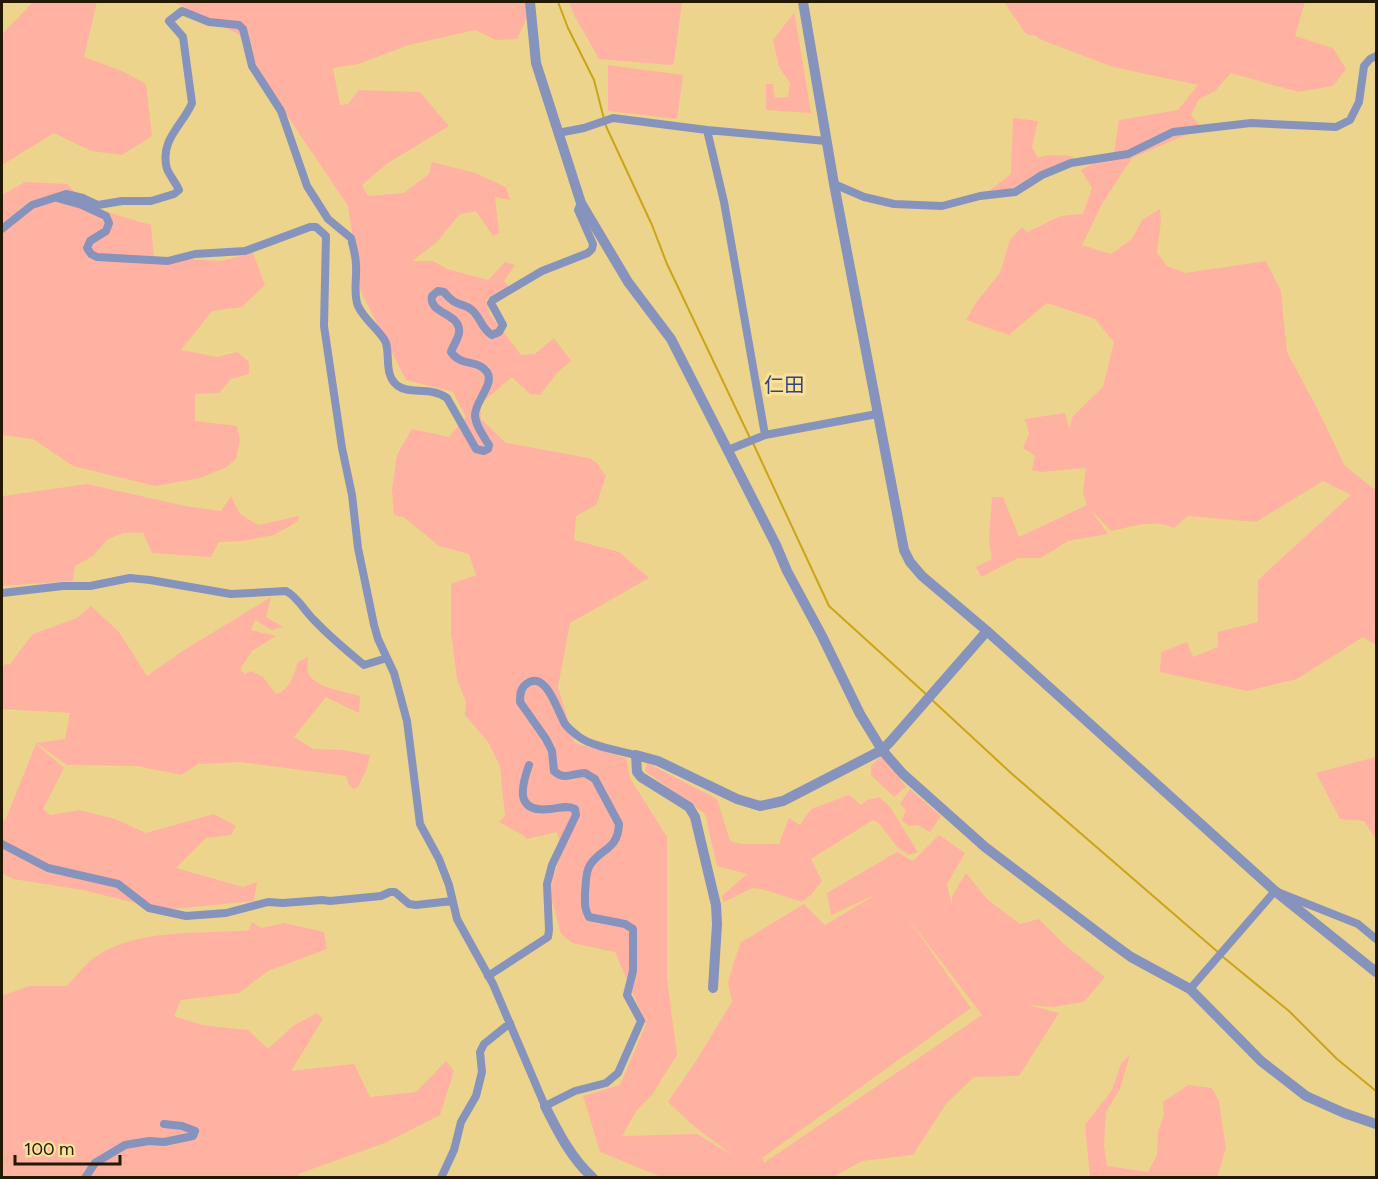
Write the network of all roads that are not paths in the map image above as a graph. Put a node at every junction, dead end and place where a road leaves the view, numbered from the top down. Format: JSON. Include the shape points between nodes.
{"nodes":[{"id":1,"x":530,"y":2,"type":"edge"},
{"id":2,"x":803,"y":2,"type":"edge"},
{"id":3,"x":1377,"y":56,"type":"edge"},
{"id":4,"x":707,"y":130,"type":"junction"},
{"id":5,"x":558,"y":134,"type":"junction"},
{"id":6,"x":826,"y":141,"type":"junction"},
{"id":7,"x":834,"y":184,"type":"junction"},
{"id":8,"x":57,"y":198,"type":"junction"},
{"id":9,"x":581,"y":203,"type":"junction"},
{"id":10,"x":322,"y":212,"type":"junction"},
{"id":11,"x":316,"y":227,"type":"junction"},
{"id":12,"x":2,"y":229,"type":"edge"},
{"id":13,"x":877,"y":414,"type":"junction"},
{"id":14,"x":765,"y":435,"type":"junction"},
{"id":15,"x":728,"y":450,"type":"junction"},
{"id":16,"x":2,"y":593,"type":"edge"},
{"id":17,"x":987,"y":631,"type":"junction"},
{"id":18,"x":387,"y":658,"type":"junction"},
{"id":19,"x":882,"y":750,"type":"junction"},
{"id":20,"x":636,"y":755,"type":"junction"},
{"id":21,"x":529,"y":765,"type":"dead end"},
{"id":22,"x":2,"y":844,"type":"edge"},
{"id":23,"x":1275,"y":891,"type":"junction"},
{"id":24,"x":452,"y":901,"type":"junction"},
{"id":25,"x":1377,"y":939,"type":"edge"},
{"id":26,"x":1377,"y":972,"type":"edge"},
{"id":27,"x":488,"y":976,"type":"junction"},
{"id":28,"x":713,"y":988,"type":"dead end"},
{"id":29,"x":1190,"y":989,"type":"junction"},
{"id":30,"x":510,"y":1023,"type":"junction"},
{"id":31,"x":545,"y":1106,"type":"junction"},
{"id":32,"x":164,"y":1124,"type":"dead end"},
{"id":33,"x":1377,"y":1124,"type":"edge"},
{"id":34,"x":85,"y":1178,"type":"edge"},
{"id":35,"x":441,"y":1178,"type":"edge"},
{"id":36,"x":593,"y":1178,"type":"edge"}],
"edges":[{"from":1,"to":5,"type":"street","via":[[536,63]]},
{"from":2,"to":6,"type":"street"},
{"from":3,"to":7,"type":"street","via":[[1364,66],[1359,102],[1350,120],[1336,127],[1251,123],[1173,132],[1128,154],[1071,163],[1015,192],[942,206],[894,204]]},
{"from":4,"to":5,"type":"street","via":[[613,118]]},
{"from":4,"to":6,"type":"street"},
{"from":4,"to":14,"type":"street","via":[[724,202]]},
{"from":5,"to":9,"type":"street"},
{"from":6,"to":7,"type":"street"},
{"from":7,"to":13,"type":"street"},
{"from":8,"to":10,"type":"street","via":[[66,194],[98,205],[151,201],[179,190],[167,169],[167,147],[192,103],[183,37],[169,21],[182,11],[243,29],[252,66],[281,111],[307,186]]},
{"from":8,"to":11,"type":"street","via":[[106,216],[106,231],[90,240],[87,248],[97,257],[168,261],[195,254],[245,251]]},
{"from":8,"to":12,"type":"street","via":[[32,205]]},
{"from":9,"to":10,"type":"street","via":[[578,210],[592,249],[542,271],[493,300],[503,325],[499,332],[492,335],[486,331],[471,309],[452,302],[444,292],[432,296],[433,306],[459,328],[451,352],[488,374],[475,417],[489,445],[484,452],[476,449],[447,398],[431,391],[406,390],[391,376],[387,345],[366,321],[357,301],[351,238]]},
{"from":9,"to":15,"type":"street","via":[[622,272],[671,339]]},
{"from":10,"to":11,"type":"street"},
{"from":11,"to":18,"type":"street","via":[[326,236],[324,326],[358,548],[374,625]]},
{"from":13,"to":14,"type":"street"},
{"from":13,"to":17,"type":"street","via":[[904,550],[910,562]]},
{"from":14,"to":15,"type":"street"},
{"from":15,"to":19,"type":"street","via":[[860,714]]},
{"from":16,"to":18,"type":"street","via":[[90,586],[130,578],[231,594],[286,591],[364,665]]},
{"from":17,"to":19,"type":"street"},
{"from":17,"to":23,"type":"street"},
{"from":18,"to":24,"type":"street","via":[[407,721],[420,824],[446,876]]},
{"from":19,"to":20,"type":"street","via":[[783,801],[760,806]]},
{"from":19,"to":29,"type":"street","via":[[903,774],[985,847],[1131,957]]},
{"from":20,"to":28,"type":"street","via":[[641,777],[689,807],[695,817],[716,905]]},
{"from":20,"to":31,"type":"street","via":[[581,738],[566,724],[541,682],[524,686],[520,702],[552,751],[554,771],[560,776],[585,774],[594,779],[619,824],[613,845],[588,867],[585,909],[589,917],[633,929],[633,971],[627,995],[641,1022],[618,1073],[606,1083],[575,1091]]},
{"from":21,"to":27,"type":"street","via":[[523,782],[526,804],[542,810],[570,807],[576,815],[547,884],[548,937]]},
{"from":22,"to":24,"type":"street","via":[[48,868],[118,884],[149,908],[186,916],[226,913],[268,902],[330,902],[390,892],[409,904]]},
{"from":23,"to":25,"type":"street","via":[[1358,924]]},
{"from":23,"to":26,"type":"street"},
{"from":23,"to":29,"type":"street"},
{"from":24,"to":27,"type":"street","via":[[456,919]]},
{"from":27,"to":30,"type":"street"},
{"from":29,"to":33,"type":"street","via":[[1261,1061],[1306,1096]]},
{"from":30,"to":31,"type":"street"},
{"from":30,"to":35,"type":"street","via":[[480,1052],[482,1072],[476,1096],[461,1122]]},
{"from":31,"to":36,"type":"street","via":[[579,1164]]},
{"from":32,"to":34,"type":"street","via":[[195,1131],[193,1136],[164,1142],[125,1144],[95,1163]]}]}
